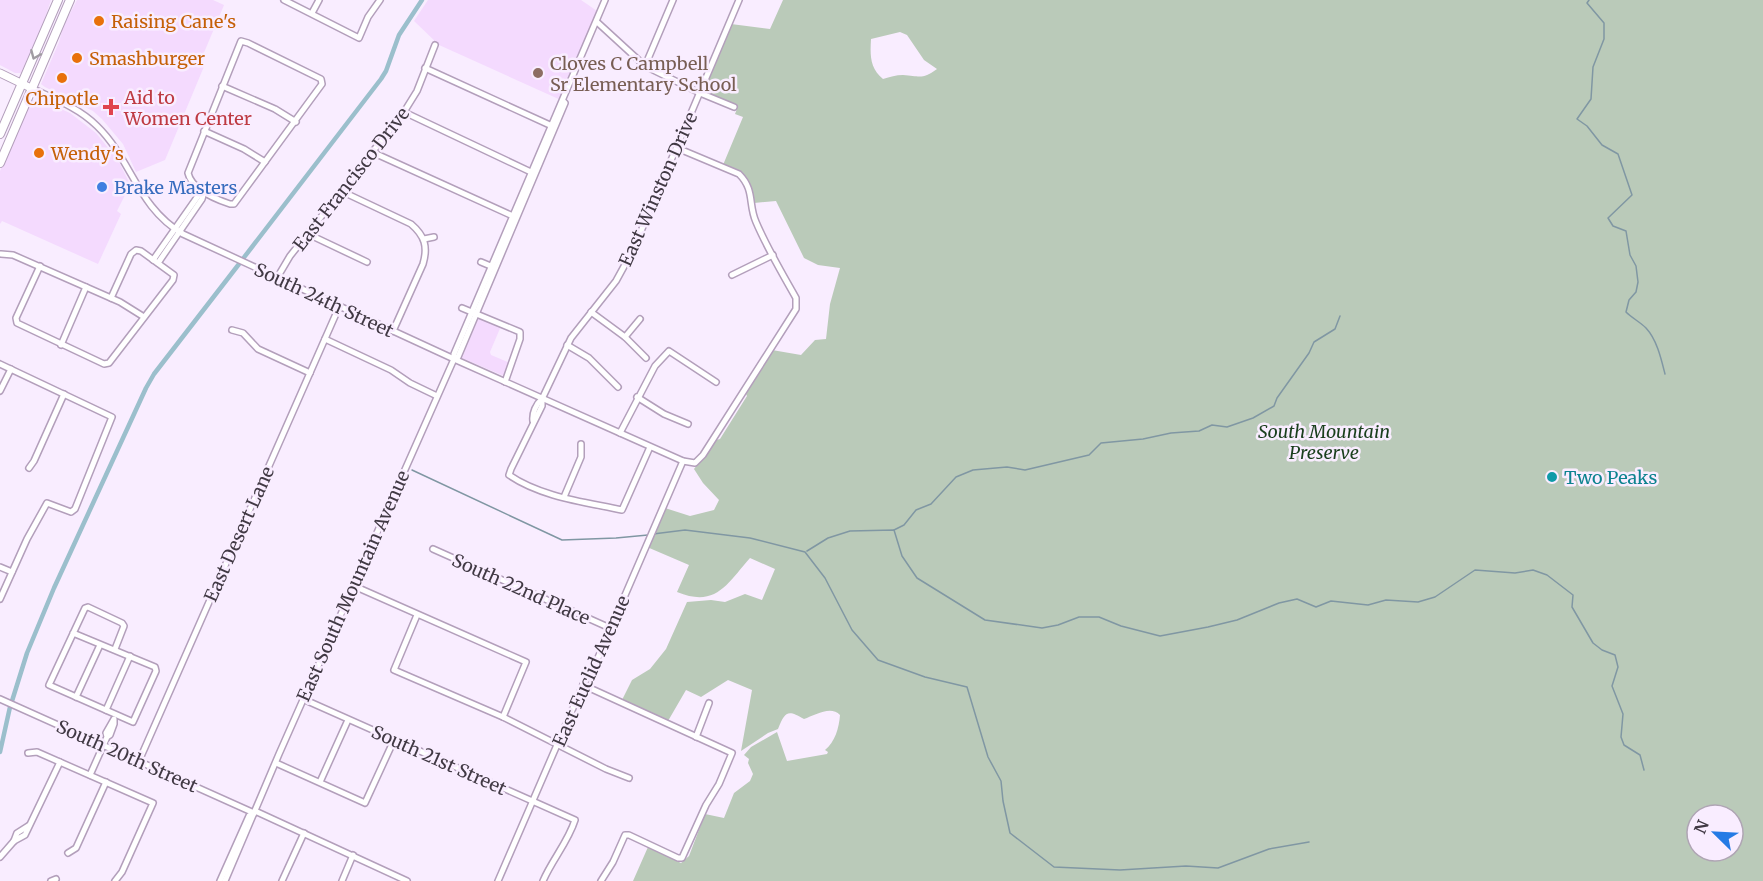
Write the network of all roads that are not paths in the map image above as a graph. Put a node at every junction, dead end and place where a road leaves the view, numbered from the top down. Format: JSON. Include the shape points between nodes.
{"nodes":[{"id":1,"x":57,"y":0,"type":"edge"},
{"id":2,"x":70,"y":0,"type":"edge"},
{"id":3,"x":284,"y":0,"type":"edge"},
{"id":4,"x":319,"y":0,"type":"edge"},
{"id":5,"x":380,"y":0,"type":"edge"},
{"id":6,"x":605,"y":0,"type":"edge"},
{"id":7,"x":673,"y":0,"type":"edge"},
{"id":8,"x":739,"y":0,"type":"edge"},
{"id":9,"x":312,"y":13,"type":"junction"},
{"id":10,"x":597,"y":22,"type":"junction"},
{"id":11,"x":435,"y":45,"type":"dead end"},
{"id":12,"x":645,"y":66,"type":"junction"},
{"id":13,"x":425,"y":69,"type":"junction"},
{"id":14,"x":0,"y":73,"type":"edge"},
{"id":15,"x":22,"y":84,"type":"junction"},
{"id":16,"x":222,"y":86,"type":"junction"},
{"id":17,"x":33,"y":89,"type":"junction"},
{"id":18,"x":700,"y":93,"type":"junction"},
{"id":19,"x":734,"y":107,"type":"dead end"},
{"id":20,"x":404,"y":112,"type":"junction"},
{"id":21,"x":296,"y":122,"type":"junction"},
{"id":22,"x":553,"y":126,"type":"junction"},
{"id":23,"x":204,"y":131,"type":"junction"},
{"id":24,"x":0,"y":134,"type":"edge"},
{"id":25,"x":677,"y":148,"type":"junction"},
{"id":26,"x":372,"y":152,"type":"junction"},
{"id":27,"x":265,"y":162,"type":"junction"},
{"id":28,"x":0,"y":163,"type":"edge"},
{"id":29,"x":533,"y":173,"type":"junction"},
{"id":30,"x":341,"y":191,"type":"junction"},
{"id":31,"x":204,"y":192,"type":"junction"},
{"id":32,"x":514,"y":217,"type":"junction"},
{"id":33,"x":177,"y":230,"type":"junction"},
{"id":34,"x":308,"y":234,"type":"junction"},
{"id":35,"x":434,"y":237,"type":"dead end"},
{"id":36,"x":424,"y":239,"type":"junction"},
{"id":37,"x":1,"y":254,"type":"edge"},
{"id":38,"x":773,"y":255,"type":"junction"},
{"id":39,"x":155,"y":261,"type":"junction"},
{"id":40,"x":367,"y":262,"type":"dead end"},
{"id":41,"x":481,"y":262,"type":"dead end"},
{"id":42,"x":40,"y":266,"type":"junction"},
{"id":43,"x":493,"y":267,"type":"junction"},
{"id":44,"x":732,"y":275,"type":"dead end"},
{"id":45,"x":278,"y":278,"type":"junction"},
{"id":46,"x":86,"y":287,"type":"junction"},
{"id":47,"x":111,"y":298,"type":"junction"},
{"id":48,"x":339,"y":307,"type":"junction"},
{"id":49,"x":462,"y":308,"type":"dead end"},
{"id":50,"x":474,"y":312,"type":"junction"},
{"id":51,"x":591,"y":312,"type":"junction"},
{"id":52,"x":144,"y":317,"type":"junction"},
{"id":53,"x":640,"y":319,"type":"dead end"},
{"id":54,"x":232,"y":330,"type":"dead end"},
{"id":55,"x":393,"y":331,"type":"junction"},
{"id":56,"x":625,"y":337,"type":"junction"},
{"id":57,"x":325,"y":339,"type":"junction"},
{"id":58,"x":61,"y":345,"type":"junction"},
{"id":59,"x":567,"y":345,"type":"junction"},
{"id":60,"x":646,"y":358,"type":"dead end"},
{"id":61,"x":454,"y":359,"type":"junction"},
{"id":62,"x":0,"y":364,"type":"edge"},
{"id":63,"x":11,"y":369,"type":"junction"},
{"id":64,"x":310,"y":373,"type":"junction"},
{"id":65,"x":505,"y":382,"type":"junction"},
{"id":66,"x":716,"y":382,"type":"dead end"},
{"id":67,"x":618,"y":387,"type":"dead end"},
{"id":68,"x":0,"y":391,"type":"edge"},
{"id":69,"x":64,"y":394,"type":"junction"},
{"id":70,"x":438,"y":396,"type":"junction"},
{"id":71,"x":638,"y":397,"type":"junction"},
{"id":72,"x":542,"y":399,"type":"junction"},
{"id":73,"x":688,"y":424,"type":"dead end"},
{"id":74,"x":620,"y":433,"type":"junction"},
{"id":75,"x":581,"y":444,"type":"dead end"},
{"id":76,"x":650,"y":447,"type":"junction"},
{"id":77,"x":683,"y":461,"type":"junction"},
{"id":78,"x":29,"y":468,"type":"dead end"},
{"id":79,"x":564,"y":497,"type":"junction"},
{"id":80,"x":433,"y":549,"type":"dead end"},
{"id":81,"x":0,"y":567,"type":"edge"},
{"id":82,"x":12,"y":572,"type":"junction"},
{"id":83,"x":354,"y":586,"type":"junction"},
{"id":84,"x":0,"y":599,"type":"edge"},
{"id":85,"x":417,"y":615,"type":"junction"},
{"id":86,"x":610,"y":628,"type":"junction"},
{"id":87,"x":73,"y":633,"type":"junction"},
{"id":88,"x":100,"y":645,"type":"junction"},
{"id":89,"x":115,"y":649,"type":"junction"},
{"id":90,"x":130,"y":656,"type":"junction"},
{"id":91,"x":583,"y":686,"type":"junction"},
{"id":92,"x":76,"y":697,"type":"junction"},
{"id":93,"x":0,"y":699,"type":"edge"},
{"id":94,"x":303,"y":699,"type":"junction"},
{"id":95,"x":709,"y":703,"type":"dead end"},
{"id":96,"x":106,"y":710,"type":"junction"},
{"id":97,"x":115,"y":717,"type":"junction"},
{"id":98,"x":503,"y":717,"type":"junction"},
{"id":99,"x":348,"y":720,"type":"junction"},
{"id":100,"x":696,"y":737,"type":"junction"},
{"id":101,"x":394,"y":740,"type":"junction"},
{"id":102,"x":558,"y":744,"type":"junction"},
{"id":103,"x":103,"y":746,"type":"junction"},
{"id":104,"x":28,"y":753,"type":"dead end"},
{"id":105,"x":139,"y":761,"type":"junction"},
{"id":106,"x":60,"y":762,"type":"junction"},
{"id":107,"x":276,"y":763,"type":"junction"},
{"id":108,"x":90,"y":775,"type":"junction"},
{"id":109,"x":629,"y":778,"type":"dead end"},
{"id":110,"x":106,"y":782,"type":"junction"},
{"id":111,"x":320,"y":782,"type":"junction"},
{"id":112,"x":533,"y":802,"type":"junction"},
{"id":113,"x":254,"y":812,"type":"junction"},
{"id":114,"x":304,"y":833,"type":"junction"},
{"id":115,"x":68,"y":853,"type":"dead end"},
{"id":116,"x":353,"y":855,"type":"junction"},
{"id":117,"x":0,"y":857,"type":"edge"},
{"id":118,"x":403,"y":880,"type":"edge"},
{"id":119,"x":113,"y":881,"type":"edge"},
{"id":120,"x":220,"y":881,"type":"edge"},
{"id":121,"x":225,"y":881,"type":"edge"},
{"id":122,"x":282,"y":881,"type":"edge"},
{"id":123,"x":342,"y":881,"type":"edge"},
{"id":124,"x":498,"y":881,"type":"edge"},
{"id":125,"x":543,"y":881,"type":"edge"},
{"id":126,"x":601,"y":881,"type":"edge"}],
"edges":[{"from":1,"to":15,"type":"main road","one_way":true},
{"from":2,"to":17,"type":"main road"},
{"from":3,"to":9,"type":"street"},
{"from":4,"to":9,"type":"street"},
{"from":5,"to":9,"type":"street","via":[[359,38]]},
{"from":6,"to":10,"type":"street","name":"East South Mountain Avenue"},
{"from":7,"to":12,"type":"street"},
{"from":8,"to":18,"type":"street","name":"East Winston Drive"},
{"from":10,"to":12,"type":"street"},
{"from":10,"to":22,"type":"street","name":"East South Mountain Avenue"},
{"from":11,"to":13,"type":"street","name":"East Francisco Drive"},
{"from":12,"to":18,"type":"street"},
{"from":13,"to":20,"type":"street","name":"East Francisco Drive"},
{"from":13,"to":22,"type":"street"},
{"from":14,"to":15,"type":"main road","name":"South 24th Street"},
{"from":15,"to":17,"type":"main road","name":"South 24th Street"},
{"from":15,"to":24,"type":"main road"},
{"from":16,"to":21,"type":"street"},
{"from":16,"to":21,"type":"street","via":[[241,42],[310,72],[322,82],[321,88]]},
{"from":16,"to":23,"type":"street"},
{"from":17,"to":28,"type":"main road"},
{"from":17,"to":33,"type":"street","name":"South 24th Street","via":[[81,113],[98,127],[145,199]]},
{"from":18,"to":19,"type":"street"},
{"from":18,"to":25,"type":"street","name":"East Winston Drive"},
{"from":20,"to":26,"type":"street","name":"East Francisco Drive"},
{"from":20,"to":29,"type":"street"},
{"from":21,"to":27,"type":"street"},
{"from":22,"to":29,"type":"street","name":"East South Mountain Avenue"},
{"from":23,"to":27,"type":"street"},
{"from":23,"to":31,"type":"street","via":[[188,173]]},
{"from":25,"to":38,"type":"street","via":[[739,174],[746,181],[754,219]]},
{"from":25,"to":51,"type":"street","name":"East Winston Drive","via":[[633,250]]},
{"from":26,"to":30,"type":"street","name":"East Francisco Drive"},
{"from":26,"to":32,"type":"street"},
{"from":27,"to":31,"type":"street","via":[[234,204]]},
{"from":29,"to":32,"type":"street","name":"East South Mountain Avenue"},
{"from":30,"to":34,"type":"street","name":"East Francisco Drive"},
{"from":30,"to":36,"type":"street","via":[[411,224]]},
{"from":31,"to":33,"type":"street"},
{"from":32,"to":43,"type":"street","name":"East South Mountain Avenue"},
{"from":33,"to":39,"type":"street"},
{"from":33,"to":45,"type":"street","name":"South 24th Street"},
{"from":34,"to":40,"type":"street"},
{"from":34,"to":45,"type":"street","name":"East Francisco Drive"},
{"from":35,"to":36,"type":"street"},
{"from":36,"to":55,"type":"street","via":[[423,264]]},
{"from":37,"to":42,"type":"street"},
{"from":38,"to":44,"type":"street"},
{"from":38,"to":77,"type":"street","name":"South 24th Street","via":[[796,298],[796,309],[703,455],[695,463]]},
{"from":39,"to":47,"type":"street","via":[[141,250],[131,254]]},
{"from":39,"to":52,"type":"street","via":[[174,275]]},
{"from":41,"to":43,"type":"street"},
{"from":42,"to":46,"type":"street"},
{"from":42,"to":58,"type":"street","via":[[17,323]]},
{"from":43,"to":50,"type":"street","name":"East South Mountain Avenue"},
{"from":45,"to":48,"type":"street","name":"South 24th Street"},
{"from":46,"to":47,"type":"street"},
{"from":46,"to":58,"type":"street"},
{"from":47,"to":52,"type":"street"},
{"from":48,"to":55,"type":"street","name":"South 24th Street"},
{"from":48,"to":57,"type":"street","name":"East Desert Lane"},
{"from":49,"to":50,"type":"street"},
{"from":50,"to":61,"type":"street","name":"East South Mountain Avenue"},
{"from":50,"to":65,"type":"street","via":[[520,332]]},
{"from":51,"to":56,"type":"street"},
{"from":51,"to":59,"type":"street","name":"East Winston Drive"},
{"from":52,"to":58,"type":"street","via":[[109,363]]},
{"from":53,"to":56,"type":"street"},
{"from":54,"to":64,"type":"street","via":[[243,333],[258,349]]},
{"from":55,"to":61,"type":"street","name":"South 24th Street"},
{"from":56,"to":60,"type":"street"},
{"from":57,"to":64,"type":"street","name":"East Desert Lane"},
{"from":57,"to":70,"type":"street"},
{"from":59,"to":67,"type":"street","via":[[589,358]]},
{"from":59,"to":72,"type":"street","name":"East Winston Drive"},
{"from":61,"to":65,"type":"street","name":"South 24th Street"},
{"from":61,"to":70,"type":"street","name":"East South Mountain Avenue"},
{"from":62,"to":63,"type":"street"},
{"from":63,"to":68,"type":"street"},
{"from":63,"to":69,"type":"street"},
{"from":64,"to":105,"type":"street","name":"East Desert Lane"},
{"from":65,"to":72,"type":"street","name":"South 24th Street"},
{"from":66,"to":71,"type":"street","via":[[669,351],[655,366]]},
{"from":69,"to":78,"type":"street"},
{"from":69,"to":82,"type":"street","via":[[112,417],[75,509],[71,512],[47,503]]},
{"from":70,"to":83,"type":"street","name":"East South Mountain Avenue"},
{"from":71,"to":73,"type":"street"},
{"from":71,"to":74,"type":"street"},
{"from":72,"to":74,"type":"street","name":"South 24th Street"},
{"from":72,"to":79,"type":"street","name":"East Winston Drive","via":[[509,476]]},
{"from":74,"to":76,"type":"street","name":"South 24th Street"},
{"from":75,"to":79,"type":"street","via":[[581,457]]},
{"from":76,"to":77,"type":"street","name":"South 24th Street"},
{"from":76,"to":79,"type":"street","via":[[622,510]]},
{"from":77,"to":86,"type":"street","name":"East Euclid Avenue"},
{"from":80,"to":86,"type":"street","name":"South 22nd Place"},
{"from":81,"to":82,"type":"street"},
{"from":82,"to":84,"type":"street"},
{"from":83,"to":85,"type":"street"},
{"from":83,"to":94,"type":"street","name":"East South Mountain Avenue"},
{"from":85,"to":98,"type":"street","via":[[394,670]]},
{"from":85,"to":98,"type":"street","via":[[526,662]]},
{"from":86,"to":91,"type":"street","name":"East Euclid Avenue"},
{"from":87,"to":88,"type":"street"},
{"from":87,"to":89,"type":"street","via":[[88,607],[124,626]]},
{"from":87,"to":92,"type":"street","via":[[49,685]]},
{"from":88,"to":89,"type":"street"},
{"from":88,"to":92,"type":"street"},
{"from":89,"to":90,"type":"street"},
{"from":90,"to":96,"type":"street"},
{"from":90,"to":97,"type":"street","via":[[156,671],[133,722]]},
{"from":91,"to":100,"type":"street"},
{"from":91,"to":102,"type":"street","name":"East Euclid Avenue"},
{"from":92,"to":96,"type":"street"},
{"from":93,"to":103,"type":"street","name":"South 20th Street"},
{"from":94,"to":99,"type":"street","name":"South 21st Street"},
{"from":94,"to":107,"type":"street","name":"East South Mountain Avenue"},
{"from":95,"to":100,"type":"street"},
{"from":96,"to":97,"type":"street"},
{"from":97,"to":103,"type":"street"},
{"from":98,"to":102,"type":"street"},
{"from":99,"to":101,"type":"street","name":"South 21st Street"},
{"from":99,"to":111,"type":"street"},
{"from":100,"to":126,"type":"street","via":[[732,753],[682,858],[625,836]]},
{"from":101,"to":111,"type":"street","via":[[366,803]]},
{"from":101,"to":112,"type":"street","name":"South 21st Street"},
{"from":102,"to":109,"type":"street"},
{"from":102,"to":112,"type":"street","name":"East Euclid Avenue"},
{"from":103,"to":105,"type":"street","name":"South 20th Street"},
{"from":103,"to":108,"type":"street"},
{"from":104,"to":106,"type":"street","via":[[37,752]]},
{"from":105,"to":113,"type":"street","name":"South 20th Street"},
{"from":106,"to":108,"type":"street"},
{"from":106,"to":117,"type":"street","via":[[25,834]]},
{"from":107,"to":111,"type":"street"},
{"from":107,"to":113,"type":"street","name":"East South Mountain Avenue"},
{"from":108,"to":110,"type":"street"},
{"from":110,"to":115,"type":"street","via":[[76,848]]},
{"from":110,"to":119,"type":"street","via":[[153,803],[122,872]]},
{"from":112,"to":124,"type":"street","name":"East Euclid Avenue"},
{"from":112,"to":125,"type":"street","name":"South 21st Street","via":[[575,820]]},
{"from":113,"to":114,"type":"street","name":"South 20th Street"},
{"from":113,"to":120,"type":"street","name":"East South Mountain Avenue"},
{"from":113,"to":121,"type":"street","name":"East South Mountain Avenue"},
{"from":114,"to":116,"type":"street","name":"South 20th Street"},
{"from":114,"to":122,"type":"street"},
{"from":116,"to":118,"type":"street","name":"South 20th Street"},
{"from":116,"to":123,"type":"street"}]}
